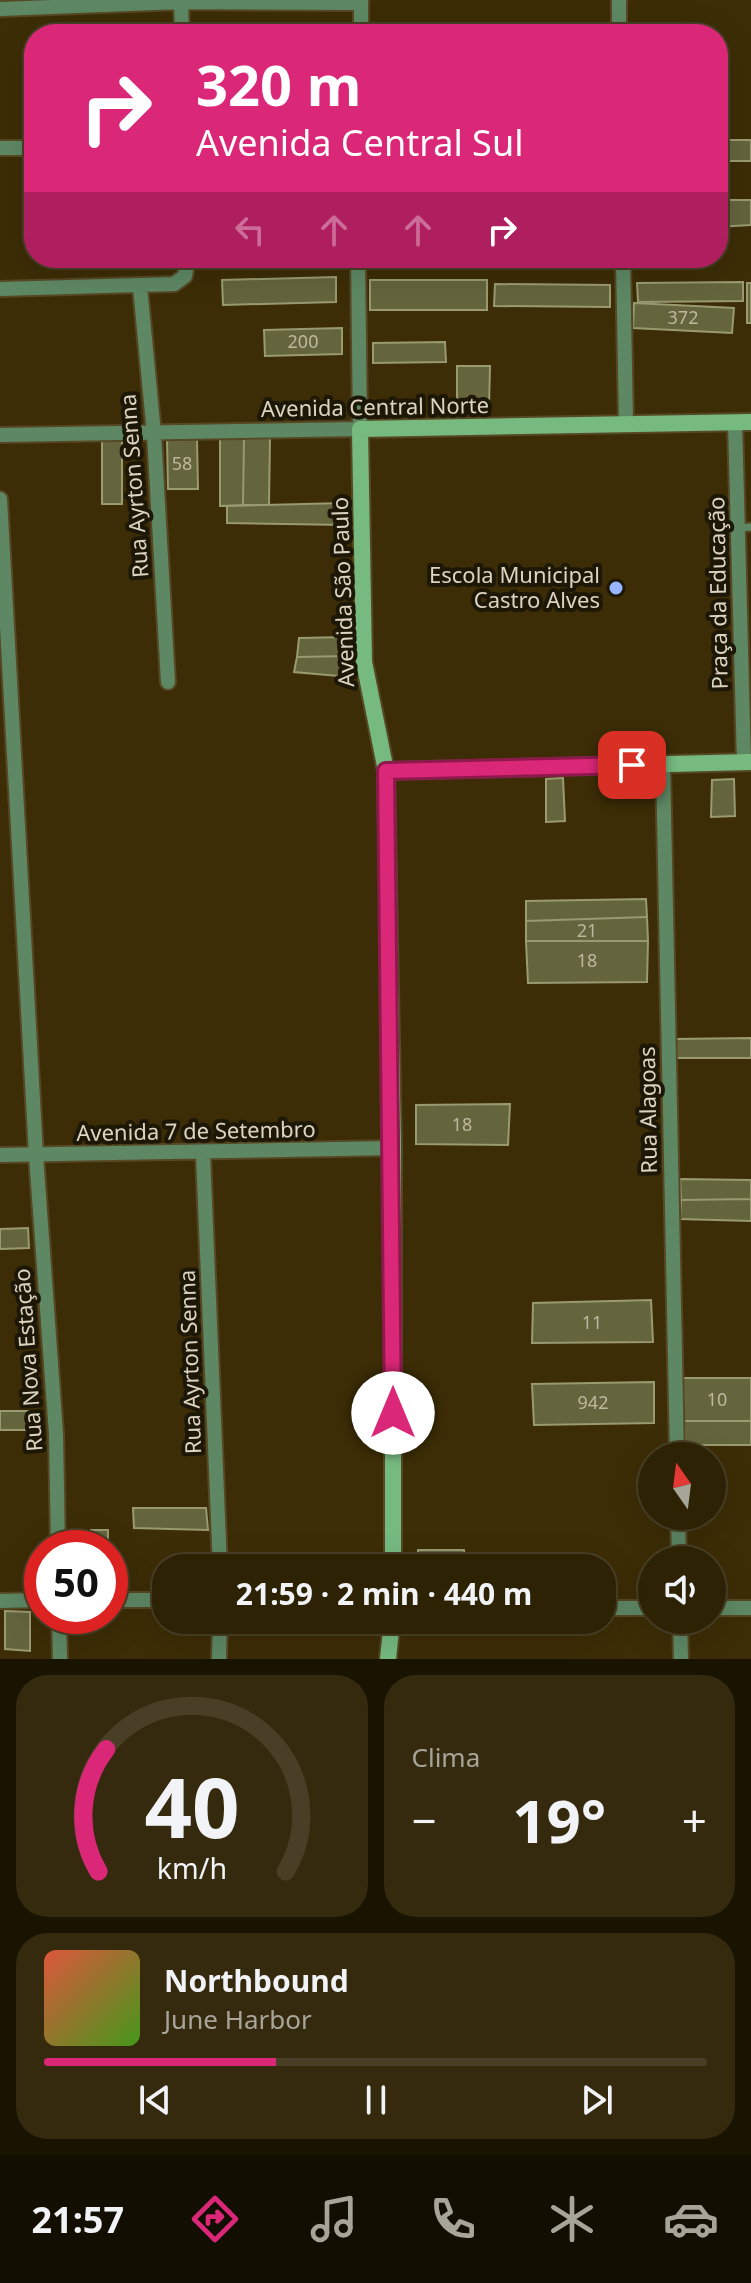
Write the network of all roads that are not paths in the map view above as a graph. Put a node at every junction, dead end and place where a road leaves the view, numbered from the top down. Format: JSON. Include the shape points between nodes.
{"nodes":[{"id":1,"x":619,"y":0,"type":"edge"},
{"id":2,"x":181,"y":1,"type":"edge"},
{"id":3,"x":357,"y":1,"type":"edge"},
{"id":4,"x":0,"y":9,"type":"edge"},
{"id":5,"x":182,"y":24,"type":"edge"},
{"id":6,"x":358,"y":24,"type":"edge"},
{"id":7,"x":619,"y":24,"type":"edge"},
{"id":8,"x":0,"y":148,"type":"edge"},
{"id":9,"x":24,"y":148,"type":"edge"},
{"id":10,"x":187,"y":268,"type":"edge"},
{"id":11,"x":360,"y":268,"type":"edge"},
{"id":12,"x":623,"y":268,"type":"edge"},
{"id":13,"x":140,"y":287,"type":"junction"},
{"id":14,"x":0,"y":289,"type":"edge"},
{"id":15,"x":743,"y":422,"type":"edge"},
{"id":16,"x":626,"y":424,"type":"junction"},
{"id":17,"x":361,"y":426,"type":"junction"},
{"id":18,"x":0,"y":428,"type":"edge"},
{"id":19,"x":154,"y":430,"type":"junction"},
{"id":20,"x":0,"y":435,"type":"edge"},
{"id":21,"x":0,"y":499,"type":"edge"},
{"id":22,"x":744,"y":528,"type":"edge"},
{"id":23,"x":168,"y":682,"type":"dead end"},
{"id":24,"x":747,"y":690,"type":"edge"},
{"id":25,"x":6,"y":752,"type":"edge"},
{"id":26,"x":748,"y":762,"type":"edge"},
{"id":27,"x":663,"y":764,"type":"junction"},
{"id":28,"x":386,"y":771,"type":"junction"},
{"id":29,"x":393,"y":1148,"type":"junction"},
{"id":30,"x":203,"y":1154,"type":"junction"},
{"id":31,"x":0,"y":1155,"type":"edge"},
{"id":32,"x":36,"y":1155,"type":"junction"},
{"id":33,"x":677,"y":1442,"type":"edge"},
{"id":34,"x":58,"y":1530,"type":"edge"},
{"id":35,"x":219,"y":1554,"type":"edge"},
{"id":36,"x":393,"y":1554,"type":"edge"},
{"id":37,"x":24,"y":1600,"type":"edge"},
{"id":38,"x":128,"y":1600,"type":"edge"},
{"id":39,"x":152,"y":1600,"type":"edge"},
{"id":40,"x":0,"y":1601,"type":"edge"},
{"id":41,"x":616,"y":1608,"type":"edge"},
{"id":42,"x":638,"y":1608,"type":"edge"},
{"id":43,"x":726,"y":1608,"type":"edge"},
{"id":44,"x":751,"y":1608,"type":"edge"},
{"id":45,"x":59,"y":1634,"type":"edge"},
{"id":46,"x":220,"y":1634,"type":"edge"},
{"id":47,"x":391,"y":1634,"type":"edge"},
{"id":48,"x":680,"y":1634,"type":"edge"},
{"id":49,"x":60,"y":1659,"type":"edge"},
{"id":50,"x":219,"y":1659,"type":"edge"},
{"id":51,"x":388,"y":1659,"type":"edge"},
{"id":52,"x":681,"y":1659,"type":"edge"}],
"edges":[{"from":1,"to":7,"type":"street"},
{"from":2,"to":3,"type":"street"},
{"from":2,"to":4,"type":"street"},
{"from":2,"to":5,"type":"street"},
{"from":3,"to":6,"type":"street"},
{"from":8,"to":9,"type":"street"},
{"from":10,"to":13,"type":"street","via":[[174,284]]},
{"from":11,"to":17,"type":"street"},
{"from":12,"to":16,"type":"street"},
{"from":13,"to":14,"type":"street"},
{"from":13,"to":19,"type":"street","name":"Rua Ayrton Senna"},
{"from":15,"to":16,"type":"main road","name":"Avenida Central Norte"},
{"from":15,"to":22,"type":"street","name":"Praça da Educação"},
{"from":16,"to":17,"type":"main road","name":"Avenida Central Norte"},
{"from":17,"to":19,"type":"street","name":"Avenida Central Norte"},
{"from":17,"to":28,"type":"main road","name":"Avenida São Paulo","via":[[364,662]]},
{"from":18,"to":19,"type":"street"},
{"from":19,"to":20,"type":"street","name":"Avenida Central Norte"},
{"from":19,"to":23,"type":"street","name":"Rua Ayrton Senna"},
{"from":21,"to":25,"type":"street","name":"Rua Nova Estação"},
{"from":22,"to":24,"type":"street","name":"Praça da Educação"},
{"from":24,"to":26,"type":"street","name":"Praça da Educação"},
{"from":25,"to":32,"type":"street","name":"Rua Nova Estação"},
{"from":26,"to":27,"type":"main road"},
{"from":27,"to":28,"type":"main road"},
{"from":27,"to":33,"type":"street","name":"Rua Alagoas"},
{"from":28,"to":29,"type":"main road","name":"Avenida São Paulo"},
{"from":29,"to":30,"type":"street","name":"Avenida 7 de Setembro"},
{"from":29,"to":36,"type":"main road","name":"Avenida São Paulo"},
{"from":30,"to":32,"type":"street","name":"Avenida 7 de Setembro"},
{"from":30,"to":35,"type":"street","name":"Rua Ayrton Senna"},
{"from":31,"to":32,"type":"street","name":"Avenida 7 de Setembro"},
{"from":32,"to":34,"type":"street","name":"Rua Nova Estação"},
{"from":37,"to":40,"type":"street"},
{"from":38,"to":39,"type":"street"},
{"from":41,"to":42,"type":"street"},
{"from":43,"to":44,"type":"street"},
{"from":45,"to":49,"type":"street"},
{"from":46,"to":50,"type":"street"},
{"from":47,"to":51,"type":"main road"},
{"from":48,"to":52,"type":"street"}]}
